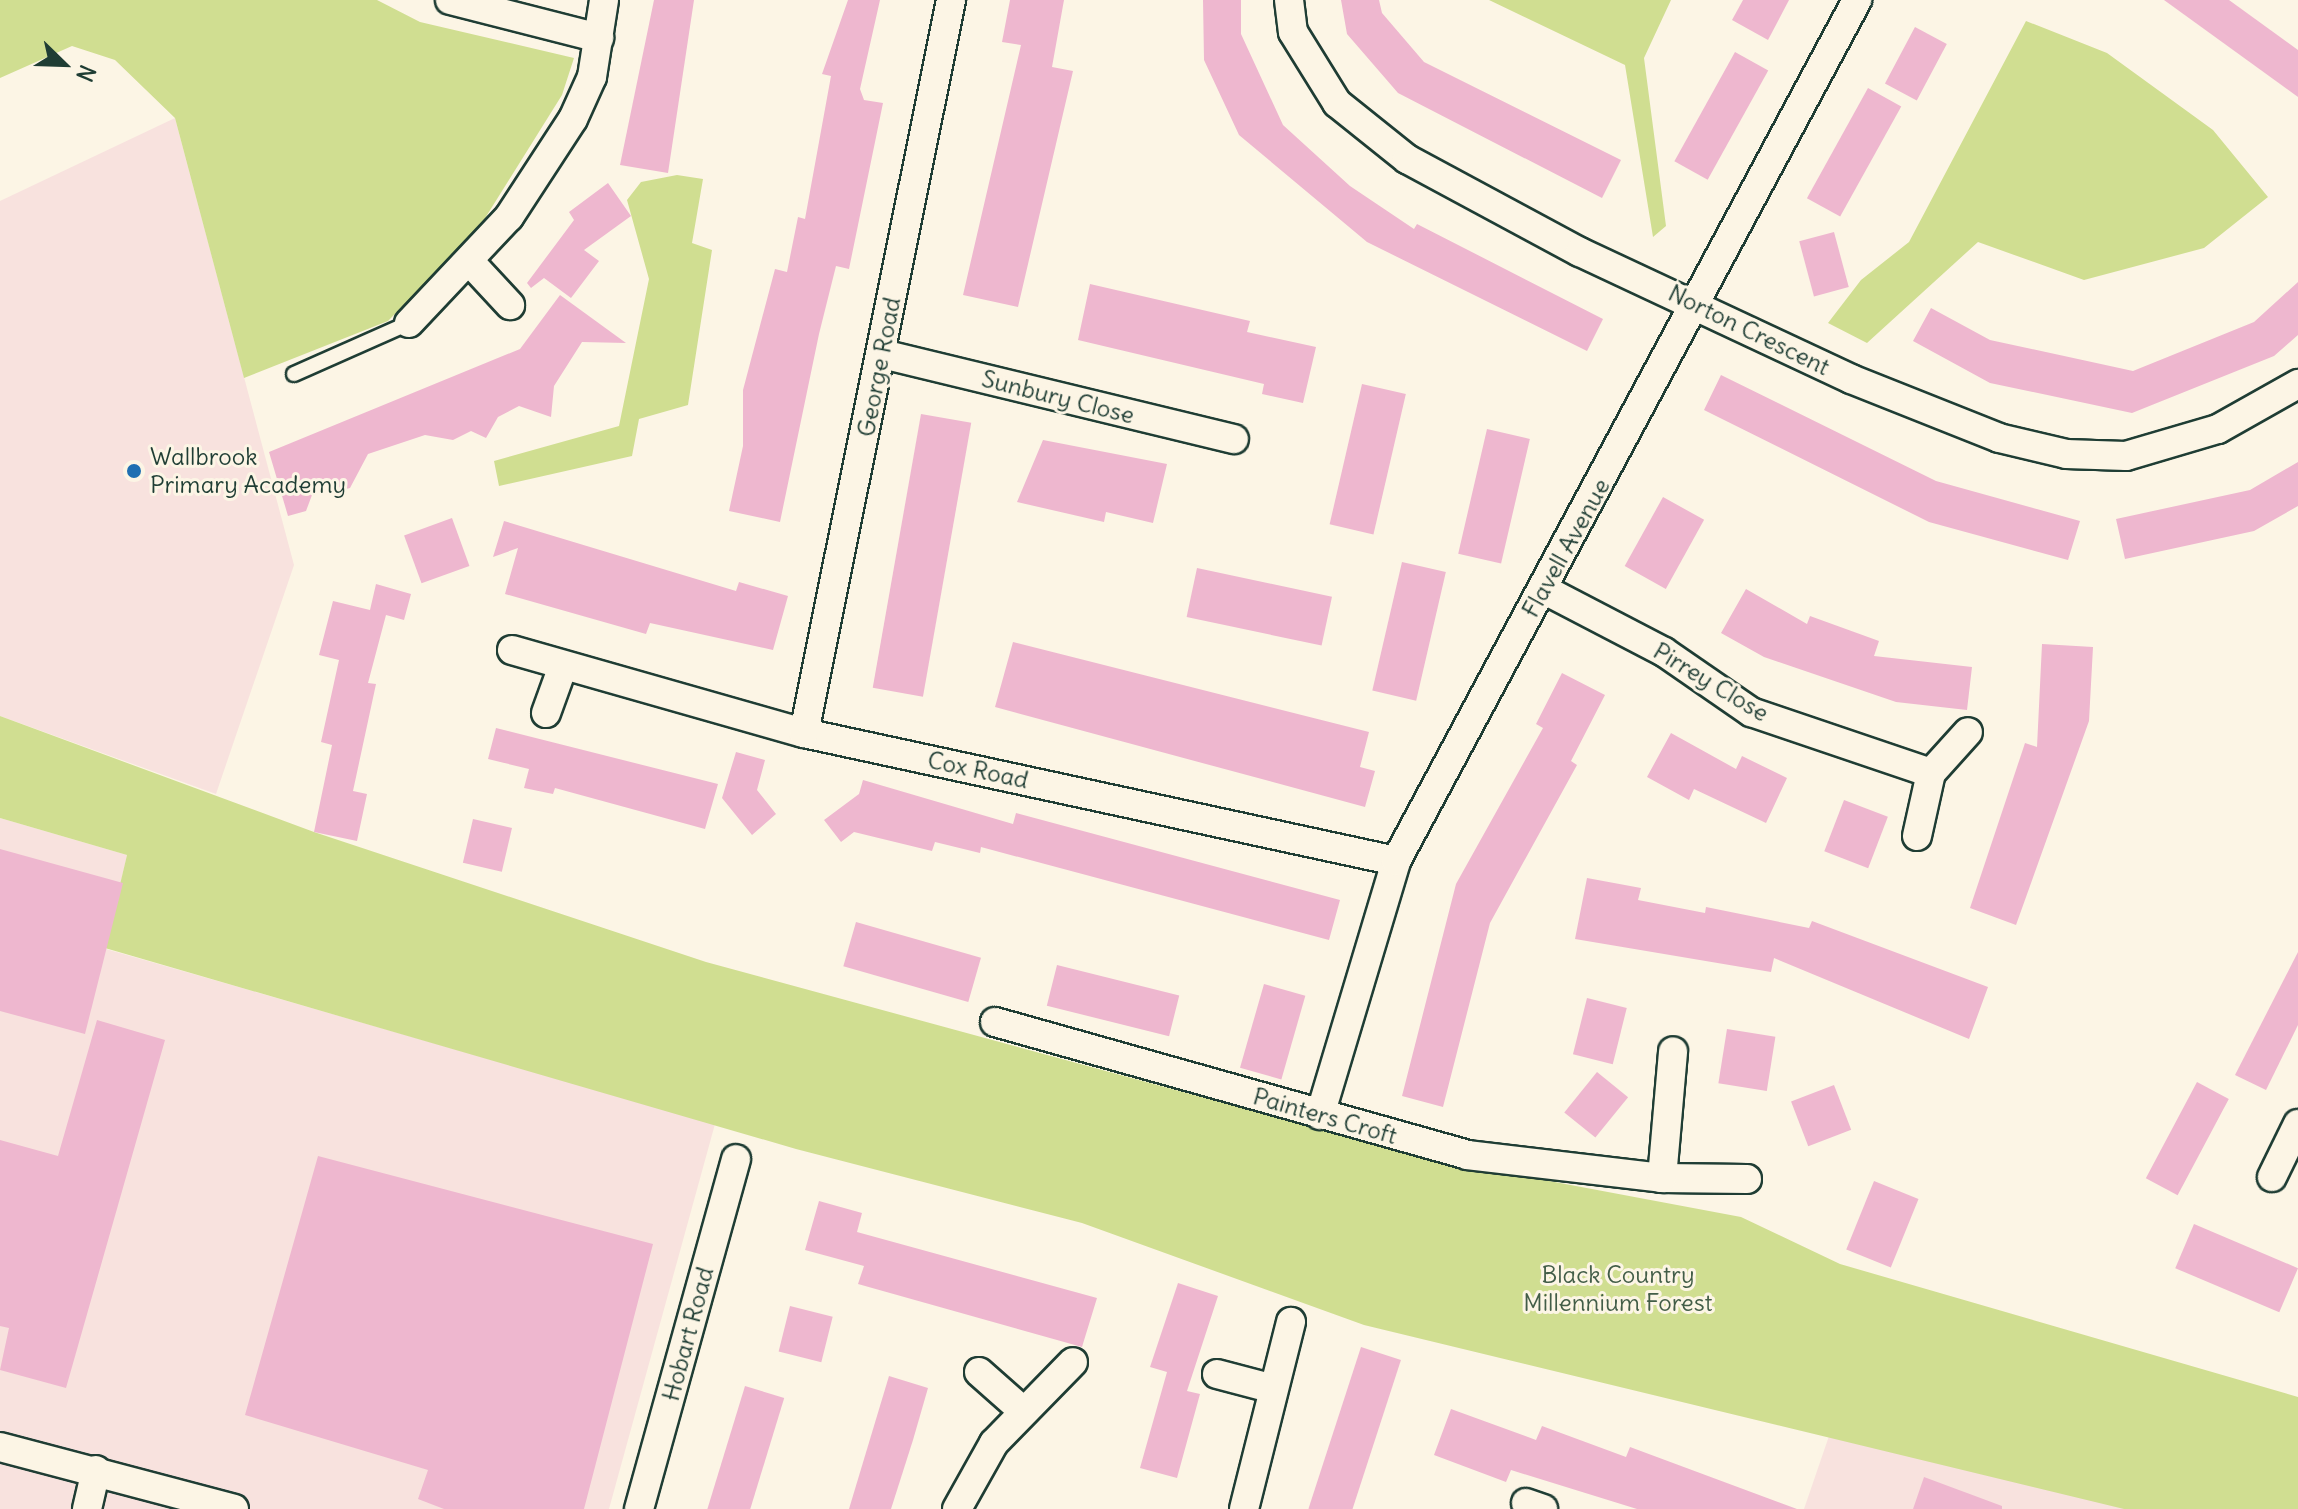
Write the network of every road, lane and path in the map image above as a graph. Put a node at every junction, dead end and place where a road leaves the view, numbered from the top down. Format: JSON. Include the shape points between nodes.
{"nodes":[{"id":1,"x":450,"y":0,"type":"edge"},
{"id":2,"x":604,"y":0,"type":"edge"},
{"id":3,"x":951,"y":0,"type":"edge"},
{"id":4,"x":1289,"y":0,"type":"edge"},
{"id":5,"x":1857,"y":0,"type":"edge"},
{"id":6,"x":599,"y":38,"type":"junction"},
{"id":7,"x":470,"y":262,"type":"junction"},
{"id":8,"x":510,"y":305,"type":"dead end"},
{"id":9,"x":1699,"y":305,"type":"junction"},
{"id":10,"x":409,"y":323,"type":"joint"},
{"id":11,"x":882,"y":354,"type":"junction"},
{"id":12,"x":294,"y":374,"type":"dead end"},
{"id":13,"x":2298,"y":384,"type":"edge"},
{"id":14,"x":1234,"y":439,"type":"dead end"},
{"id":15,"x":1543,"y":589,"type":"junction"},
{"id":16,"x":512,"y":650,"type":"dead end"},
{"id":17,"x":563,"y":666,"type":"junction"},
{"id":18,"x":546,"y":713,"type":"dead end"},
{"id":19,"x":1968,"y":732,"type":"dead end"},
{"id":20,"x":804,"y":733,"type":"junction"},
{"id":21,"x":1931,"y":773,"type":"junction"},
{"id":22,"x":1917,"y":836,"type":"dead end"},
{"id":23,"x":1396,"y":861,"type":"junction"},
{"id":24,"x":995,"y":1022,"type":"dead end"},
{"id":25,"x":1673,"y":1051,"type":"dead end"},
{"id":26,"x":1320,"y":1115,"type":"junction"},
{"id":27,"x":2298,"y":1124,"type":"edge"},
{"id":28,"x":736,"y":1159,"type":"dead end"},
{"id":29,"x":2272,"y":1177,"type":"dead end"},
{"id":30,"x":1662,"y":1178,"type":"junction"},
{"id":31,"x":1747,"y":1179,"type":"dead end"},
{"id":32,"x":1291,"y":1322,"type":"dead end"},
{"id":33,"x":1073,"y":1362,"type":"dead end"},
{"id":34,"x":979,"y":1372,"type":"dead end"},
{"id":35,"x":1217,"y":1374,"type":"dead end"},
{"id":36,"x":1270,"y":1388,"type":"junction"},
{"id":37,"x":1022,"y":1410,"type":"junction"},
{"id":38,"x":0,"y":1447,"type":"edge"},
{"id":39,"x":96,"y":1470,"type":"junction"},
{"id":40,"x":87,"y":1509,"type":"edge"},
{"id":41,"x":234,"y":1509,"type":"edge"},
{"id":42,"x":639,"y":1509,"type":"edge"},
{"id":43,"x":957,"y":1509,"type":"edge"},
{"id":44,"x":1244,"y":1509,"type":"edge"}],
"edges":[{"from":1,"to":6,"type":"street"},
{"from":2,"to":6,"type":"street"},
{"from":3,"to":11,"type":"street","name":"George Road"},
{"from":4,"to":9,"type":"street","name":"Norton Crescent","via":[[1293,32],[1317,75],[1337,103],[1378,137],[1580,252]]},
{"from":5,"to":9,"type":"street","name":"Flavell Avenue"},
{"from":6,"to":7,"type":"street","via":[[573,119],[509,217]]},
{"from":7,"to":8,"type":"street"},
{"from":7,"to":10,"type":"street"},
{"from":9,"to":13,"type":"street","name":"Norton Crescent","via":[[1851,379],[1999,438],[2066,454],[2126,456],[2218,429]]},
{"from":9,"to":15,"type":"street","name":"Flavell Avenue"},
{"from":10,"to":12,"type":"lane"},
{"from":11,"to":14,"type":"street","name":"Sunbury Close"},
{"from":11,"to":20,"type":"street","name":"George Road"},
{"from":15,"to":21,"type":"street","name":"Pirrey Close","via":[[1664,652],[1751,712]]},
{"from":15,"to":23,"type":"street","name":"Flavell Avenue"},
{"from":16,"to":17,"type":"street","name":"Cox Road"},
{"from":17,"to":18,"type":"street"},
{"from":17,"to":20,"type":"street","name":"Cox Road"},
{"from":19,"to":21,"type":"street"},
{"from":20,"to":23,"type":"street","name":"Cox Road"},
{"from":21,"to":22,"type":"street"},
{"from":23,"to":26,"type":"street","name":"Flavell Avenue"},
{"from":24,"to":26,"type":"street","name":"Painters Croft"},
{"from":25,"to":30,"type":"street"},
{"from":26,"to":30,"type":"street","name":"Painters Croft","via":[[1467,1155]]},
{"from":27,"to":29,"type":"street"},
{"from":28,"to":42,"type":"street","name":"Hobart Road"},
{"from":30,"to":31,"type":"street","name":"Painters Croft"},
{"from":32,"to":36,"type":"street"},
{"from":33,"to":37,"type":"street"},
{"from":34,"to":37,"type":"street"},
{"from":35,"to":36,"type":"street"},
{"from":36,"to":44,"type":"street"},
{"from":37,"to":43,"type":"street","via":[[971,1477]]},
{"from":38,"to":39,"type":"street"},
{"from":39,"to":40,"type":"street"},
{"from":39,"to":41,"type":"street"}]}
